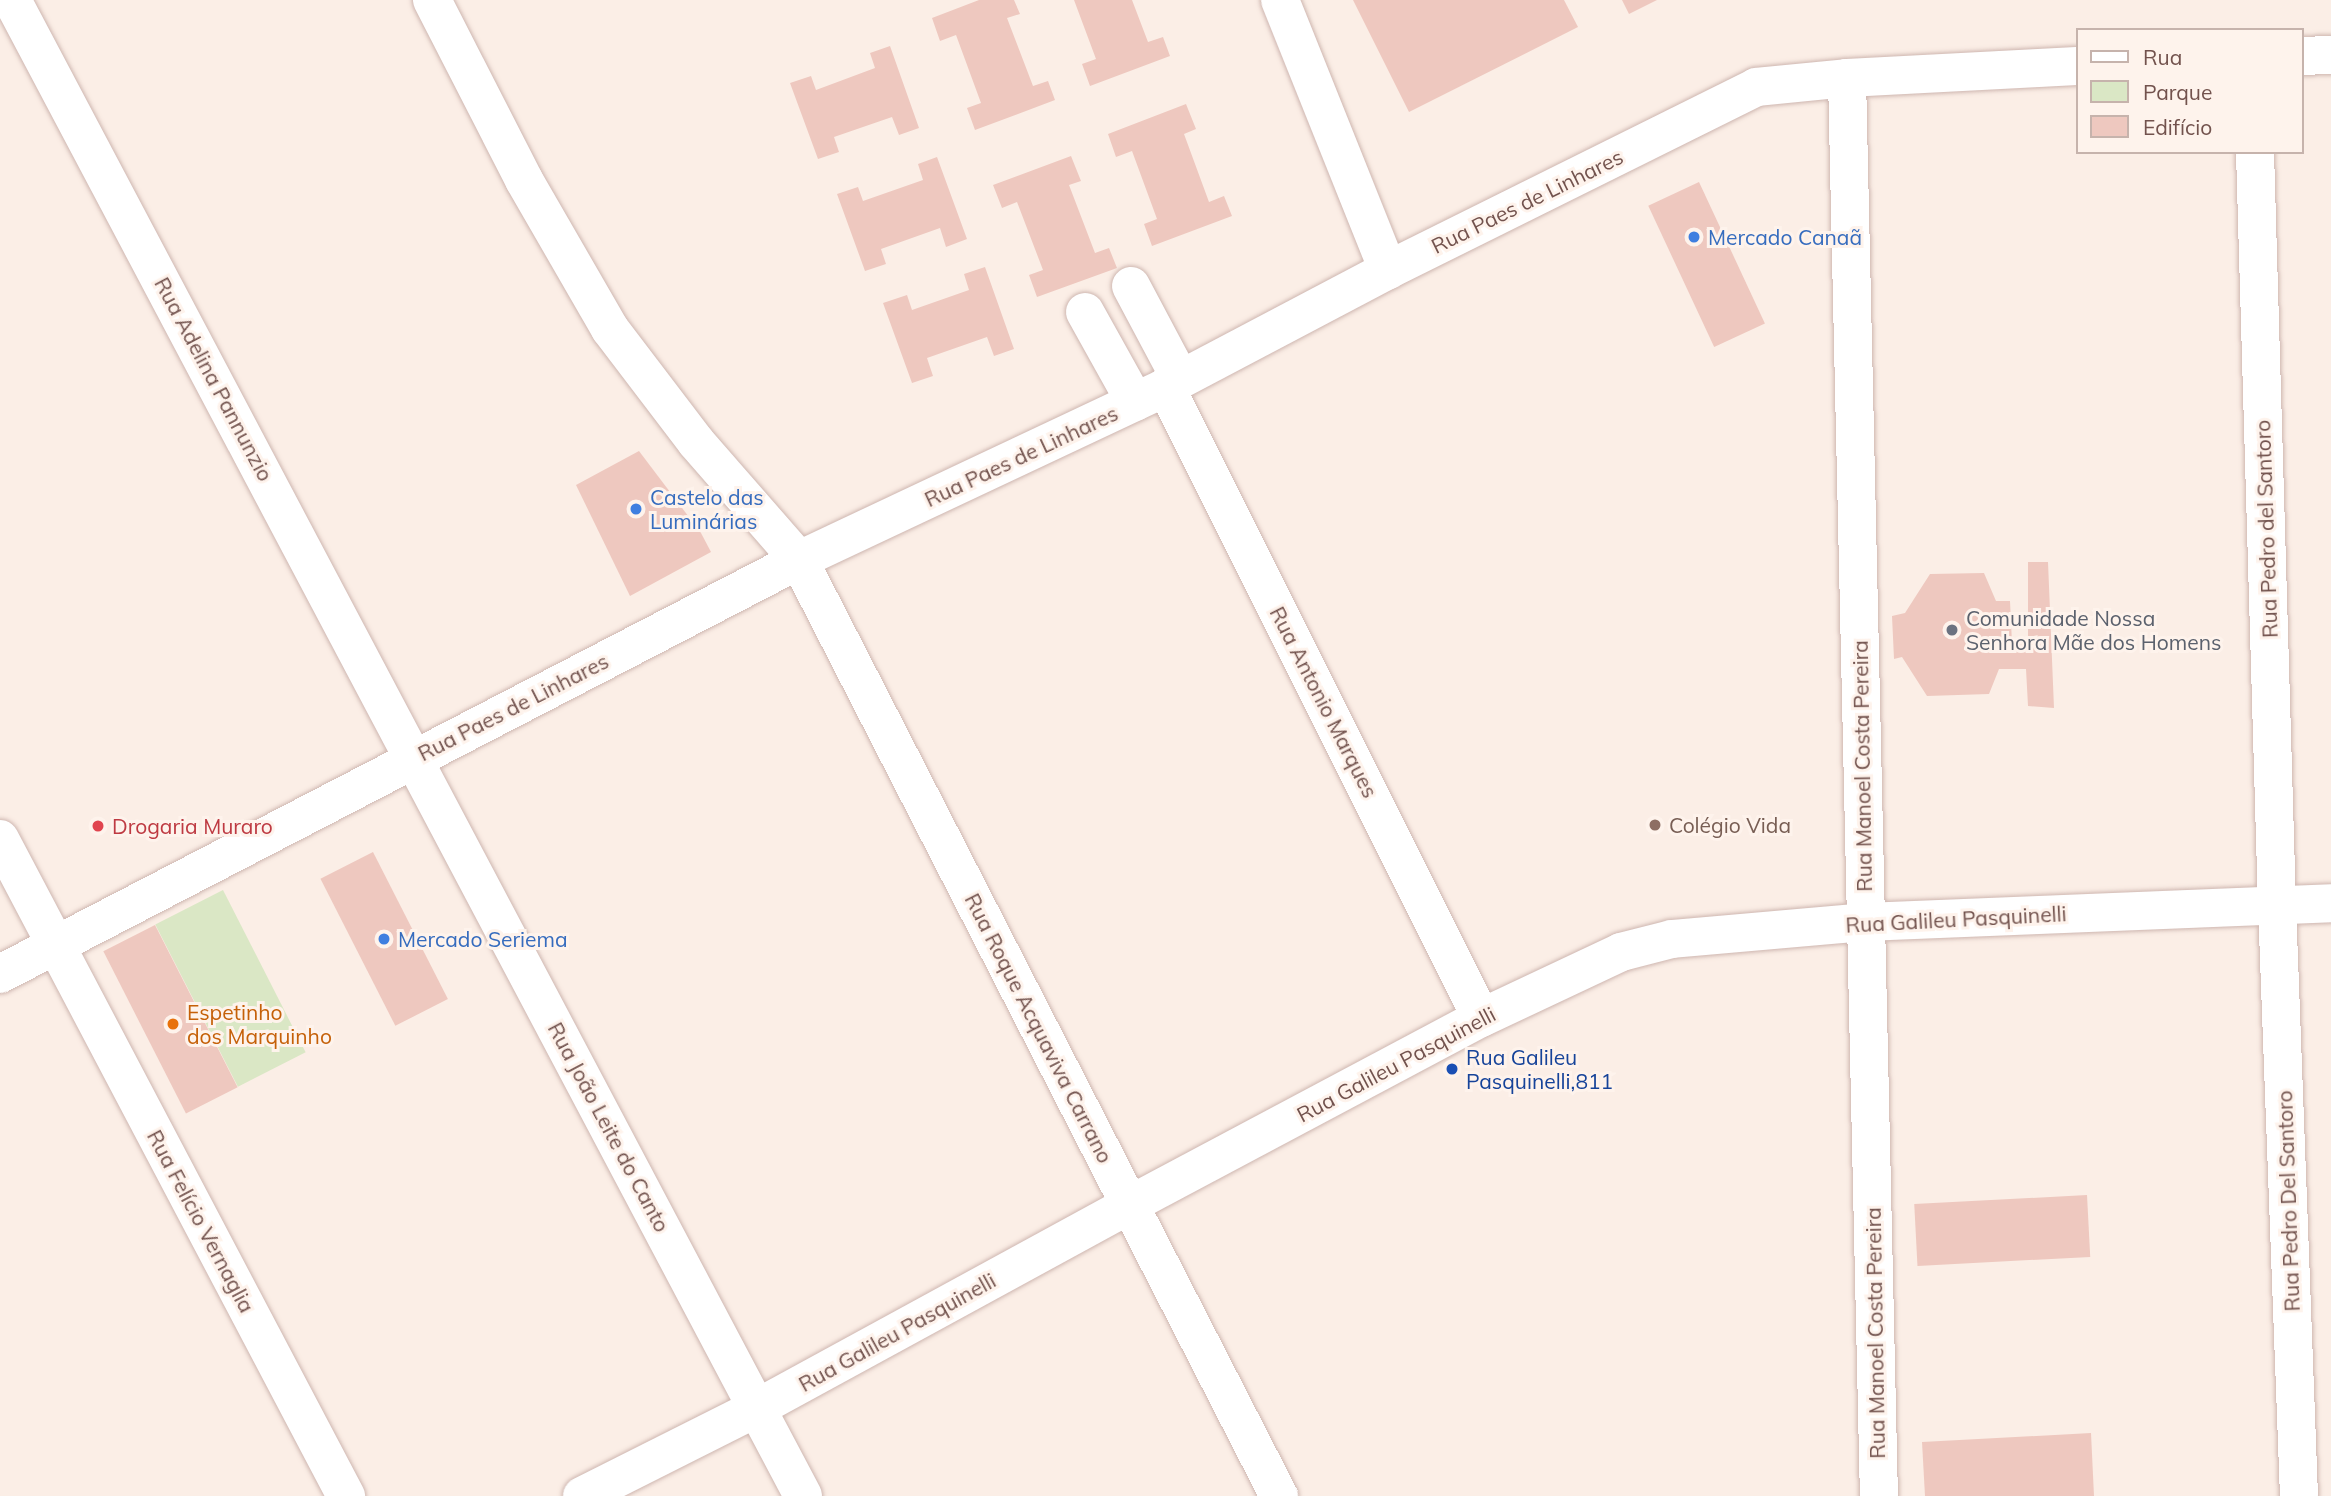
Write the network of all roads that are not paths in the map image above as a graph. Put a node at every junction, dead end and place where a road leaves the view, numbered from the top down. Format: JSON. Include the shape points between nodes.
{"nodes":[{"id":1,"x":12,"y":0,"type":"edge"},
{"id":2,"x":432,"y":0,"type":"edge"},
{"id":3,"x":1280,"y":0,"type":"edge"},
{"id":4,"x":2331,"y":55,"type":"edge"},
{"id":5,"x":2303,"y":56,"type":"edge"},
{"id":6,"x":2076,"y":66,"type":"edge"},
{"id":7,"x":1847,"y":78,"type":"junction"},
{"id":8,"x":2255,"y":154,"type":"edge"},
{"id":9,"x":1388,"y":270,"type":"junction"},
{"id":10,"x":1131,"y":286,"type":"dead end"},
{"id":11,"x":1085,"y":312,"type":"dead end"},
{"id":12,"x":1161,"y":389,"type":"junction"},
{"id":13,"x":799,"y":559,"type":"junction"},
{"id":14,"x":416,"y":758,"type":"junction"},
{"id":15,"x":0,"y":839,"type":"edge"},
{"id":16,"x":2331,"y":903,"type":"edge"},
{"id":17,"x":2277,"y":905,"type":"junction"},
{"id":18,"x":1865,"y":922,"type":"junction"},
{"id":19,"x":55,"y":945,"type":"junction"},
{"id":20,"x":0,"y":974,"type":"edge"},
{"id":21,"x":1481,"y":1018,"type":"junction"},
{"id":22,"x":1129,"y":1205,"type":"junction"},
{"id":23,"x":757,"y":1408,"type":"junction"},
{"id":24,"x":346,"y":1496,"type":"edge"},
{"id":25,"x":582,"y":1496,"type":"edge"},
{"id":26,"x":803,"y":1496,"type":"edge"},
{"id":27,"x":1279,"y":1496,"type":"edge"},
{"id":28,"x":1879,"y":1496,"type":"edge"},
{"id":29,"x":2299,"y":1496,"type":"edge"}],
"edges":[{"from":1,"to":14,"type":"street","name":"Rua Adelina Pannunzio"},
{"from":2,"to":13,"type":"street","name":"Rua Roque Acquaviva Carrano","via":[[524,180],[610,329],[696,442]]},
{"from":3,"to":9,"type":"street"},
{"from":4,"to":5,"type":"street"},
{"from":6,"to":7,"type":"street","name":"Rua Paes de Linhares"},
{"from":7,"to":9,"type":"street","name":"Rua Paes de Linhares","via":[[1756,87]]},
{"from":7,"to":18,"type":"street","name":"Rua Manoel Costa Pereira"},
{"from":8,"to":17,"type":"street","name":"Rua Pedro del Santoro"},
{"from":9,"to":12,"type":"street","name":"Rua Paes de Linhares"},
{"from":10,"to":12,"type":"street","via":[[1155,332]]},
{"from":11,"to":12,"type":"street","via":[[1110,356]]},
{"from":12,"to":13,"type":"street","name":"Rua Paes de Linhares"},
{"from":12,"to":21,"type":"street","name":"Rua Antonio Marques"},
{"from":13,"to":14,"type":"street","name":"Rua Paes de Linhares"},
{"from":13,"to":22,"type":"street","name":"Rua Roque Acquaviva Carrano"},
{"from":14,"to":19,"type":"street","name":"Rua Paes de Linhares"},
{"from":14,"to":23,"type":"street","name":"Rua João Leite do Canto"},
{"from":15,"to":19,"type":"street","name":"Rua Felício Vernaglia"},
{"from":16,"to":17,"type":"street","name":"Rua Galileu Pasquinelli"},
{"from":17,"to":18,"type":"street","name":"Rua Galileu Pasquinelli"},
{"from":17,"to":29,"type":"street","name":"Rua Pedro Del Santoro"},
{"from":18,"to":21,"type":"street","name":"Rua Galileu Pasquinelli","via":[[1672,939],[1621,951]]},
{"from":18,"to":28,"type":"street","name":"Rua Manoel Costa Pereira"},
{"from":19,"to":20,"type":"street","name":"Rua Paes de Linhares"},
{"from":19,"to":24,"type":"street","name":"Rua Felício Vernaglia"},
{"from":21,"to":22,"type":"street","name":"Rua Galileu Pasquinelli"},
{"from":22,"to":23,"type":"street","name":"Rua Galileu Pasquinelli"},
{"from":22,"to":27,"type":"street","name":"Rua Roque Acquaviva Carrano"},
{"from":23,"to":25,"type":"street","name":"Rua Galileu Pasquinelli"},
{"from":23,"to":26,"type":"street","name":"Rua João Leite do Canto"}]}
